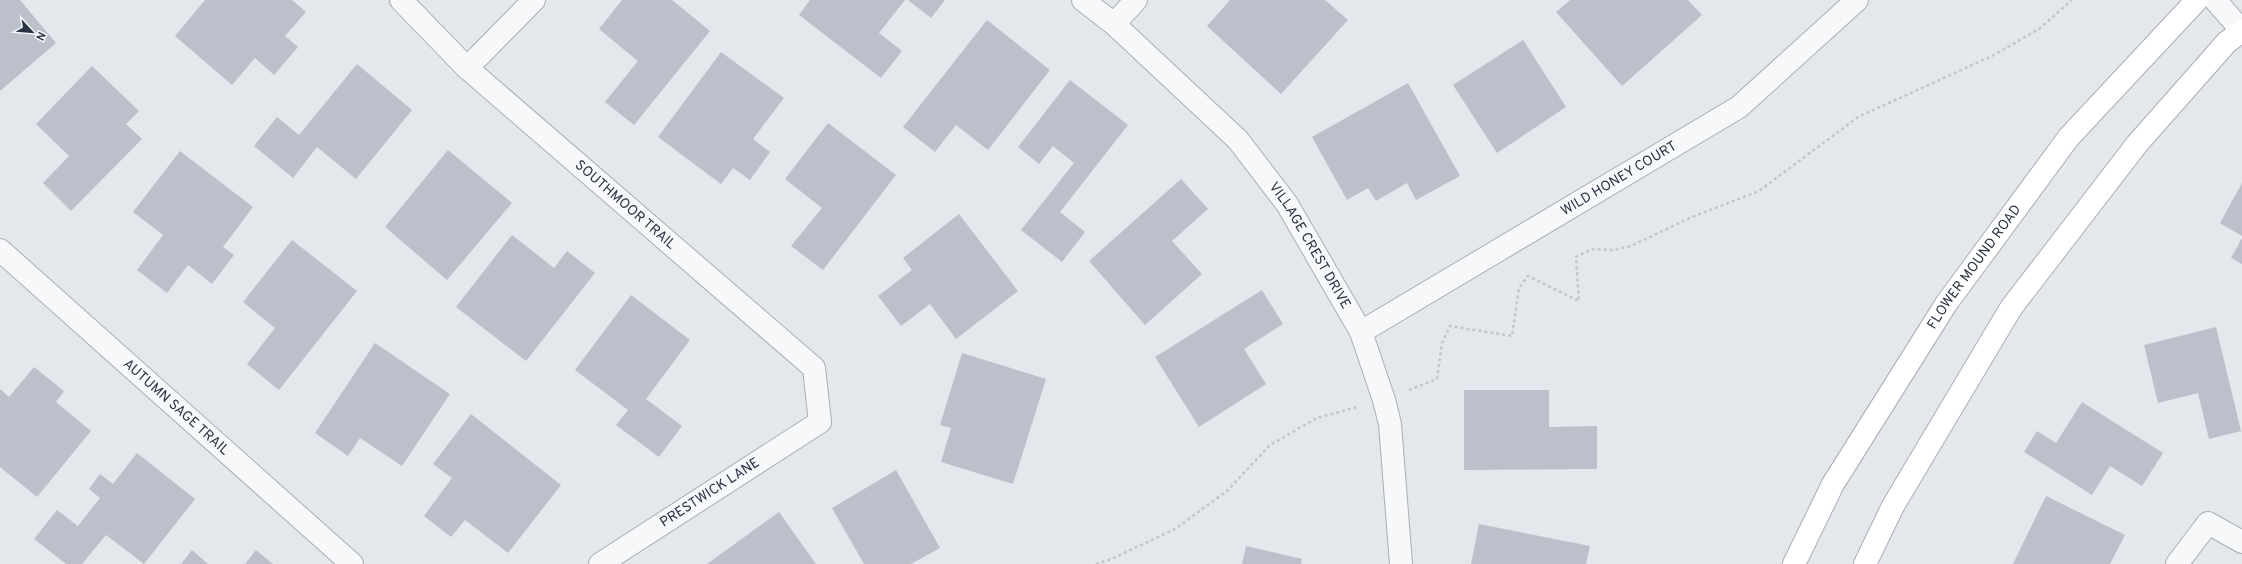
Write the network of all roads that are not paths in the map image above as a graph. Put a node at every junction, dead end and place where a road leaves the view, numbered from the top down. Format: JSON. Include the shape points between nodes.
{"nodes":[{"id":1,"x":401,"y":0,"type":"edge"},
{"id":2,"x":534,"y":0,"type":"edge"},
{"id":3,"x":1083,"y":0,"type":"edge"},
{"id":4,"x":1136,"y":0,"type":"edge"},
{"id":5,"x":1857,"y":0,"type":"edge"},
{"id":6,"x":2197,"y":0,"type":"edge"},
{"id":7,"x":2215,"y":0,"type":"edge"},
{"id":8,"x":1114,"y":24,"type":"junction"},
{"id":9,"x":2242,"y":31,"type":"edge"},
{"id":10,"x":467,"y":68,"type":"junction"},
{"id":11,"x":0,"y":250,"type":"edge"},
{"id":12,"x":1361,"y":332,"type":"junction"},
{"id":13,"x":820,"y":422,"type":"joint"},
{"id":14,"x":2242,"y":542,"type":"edge"},
{"id":15,"x":352,"y":564,"type":"edge"},
{"id":16,"x":600,"y":564,"type":"edge"},
{"id":17,"x":1401,"y":564,"type":"edge"},
{"id":18,"x":1794,"y":564,"type":"edge"},
{"id":19,"x":1865,"y":564,"type":"edge"},
{"id":20,"x":2177,"y":564,"type":"edge"}],
"edges":[{"from":1,"to":10,"type":"street","name":"SOUTHMOOR TRAIL"},
{"from":2,"to":10,"type":"street"},
{"from":3,"to":8,"type":"street","name":"VILLAGE CREST DRIVE"},
{"from":4,"to":8,"type":"street"},
{"from":5,"to":12,"type":"street","name":"WILD HONEY COURT","via":[[1739,107]]},
{"from":6,"to":18,"type":"main road","name":"FLOWER MOUND ROAD","via":[[2069,137],[1946,304],[1833,484]]},
{"from":7,"to":9,"type":"street"},
{"from":8,"to":12,"type":"street","name":"VILLAGE CREST DRIVE","via":[[1238,140],[1288,204]]},
{"from":9,"to":19,"type":"main road","via":[[2228,42],[2137,144],[2011,308],[1893,506]]},
{"from":10,"to":13,"type":"street","name":"SOUTHMOOR TRAIL","via":[[814,368]]},
{"from":11,"to":15,"type":"street","name":"AUTUMN SAGE TRAIL"},
{"from":12,"to":17,"type":"street","name":"VILLAGE CREST DRIVE","via":[[1390,424]]},
{"from":13,"to":16,"type":"street","name":"PRESTWICK LANE"},
{"from":14,"to":20,"type":"street","via":[[2208,523]]}]}
